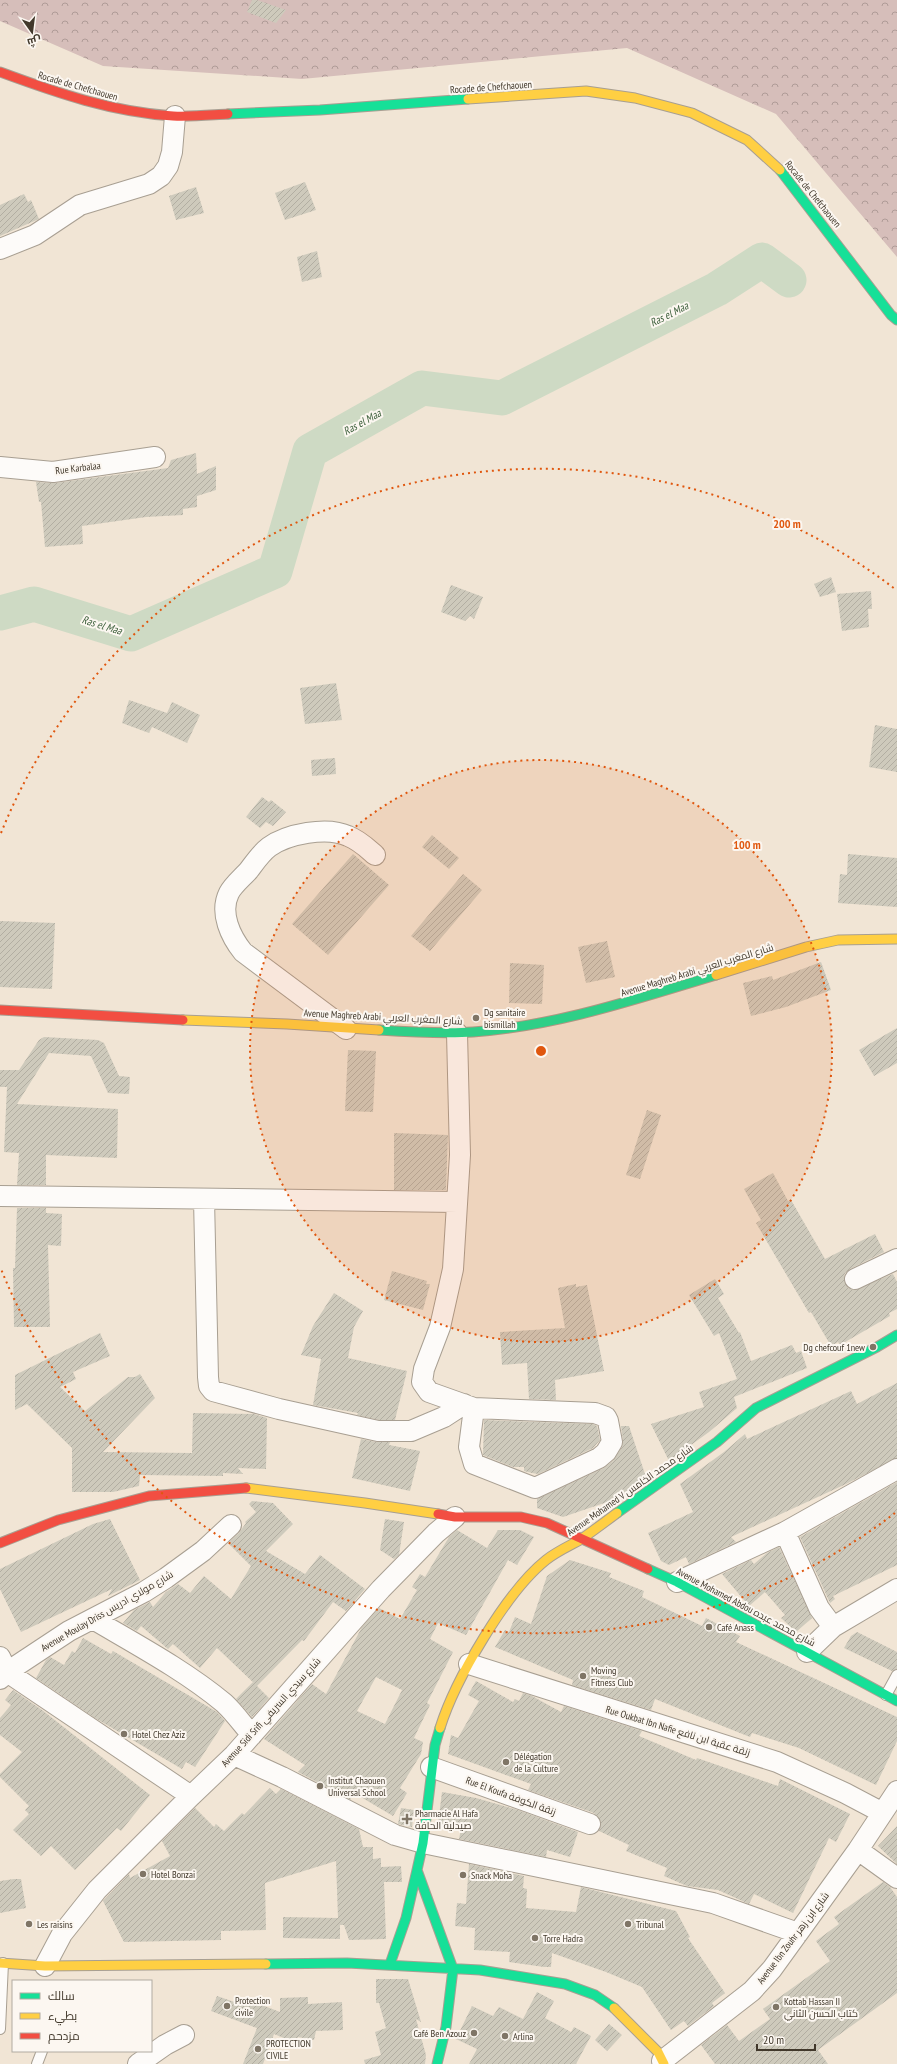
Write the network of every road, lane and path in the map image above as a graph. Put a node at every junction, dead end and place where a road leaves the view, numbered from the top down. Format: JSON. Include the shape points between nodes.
{"nodes":[{"id":1,"x":0,"y":72,"type":"edge"},
{"id":2,"x":175,"y":116,"type":"junction"},
{"id":3,"x":0,"y":249,"type":"edge"},
{"id":4,"x":897,"y":320,"type":"edge"},
{"id":5,"x":155,"y":457,"type":"dead end"},
{"id":6,"x":0,"y":467,"type":"edge"},
{"id":7,"x":375,"y":855,"type":"dead end"},
{"id":8,"x":897,"y":939,"type":"edge"},
{"id":9,"x":0,"y":1010,"type":"edge"},
{"id":10,"x":346,"y":1029,"type":"junction"},
{"id":11,"x":457,"y":1033,"type":"junction"},
{"id":12,"x":0,"y":1196,"type":"edge"},
{"id":13,"x":204,"y":1199,"type":"junction"},
{"id":14,"x":457,"y":1202,"type":"junction"},
{"id":15,"x":897,"y":1259,"type":"edge"},
{"id":16,"x":855,"y":1279,"type":"dead end"},
{"id":17,"x":897,"y":1335,"type":"edge"},
{"id":18,"x":469,"y":1406,"type":"junction"},
{"id":19,"x":897,"y":1469,"type":"edge"},
{"id":20,"x":455,"y":1517,"type":"junction"},
{"id":21,"x":231,"y":1525,"type":"dead end"},
{"id":22,"x":785,"y":1532,"type":"junction"},
{"id":23,"x":582,"y":1539,"type":"junction"},
{"id":24,"x":0,"y":1543,"type":"edge"},
{"id":25,"x":677,"y":1582,"type":"junction"},
{"id":26,"x":897,"y":1589,"type":"edge"},
{"id":27,"x":93,"y":1619,"type":"junction"},
{"id":28,"x":833,"y":1627,"type":"junction"},
{"id":29,"x":807,"y":1652,"type":"junction"},
{"id":30,"x":469,"y":1664,"type":"junction"},
{"id":31,"x":2,"y":1669,"type":"edge"},
{"id":32,"x":897,"y":1675,"type":"edge"},
{"id":33,"x":886,"y":1695,"type":"junction"},
{"id":34,"x":897,"y":1701,"type":"edge"},
{"id":35,"x":252,"y":1735,"type":"junction"},
{"id":36,"x":234,"y":1755,"type":"junction"},
{"id":37,"x":431,"y":1767,"type":"junction"},
{"id":38,"x":897,"y":1791,"type":"edge"},
{"id":39,"x":191,"y":1796,"type":"junction"},
{"id":40,"x":881,"y":1812,"type":"junction"},
{"id":41,"x":590,"y":1824,"type":"dead end"},
{"id":42,"x":423,"y":1843,"type":"junction"},
{"id":43,"x":858,"y":1850,"type":"junction"},
{"id":44,"x":417,"y":1870,"type":"junction"},
{"id":45,"x":897,"y":1878,"type":"edge"},
{"id":46,"x":798,"y":1933,"type":"junction"},
{"id":47,"x":1,"y":1963,"type":"edge"},
{"id":48,"x":390,"y":1964,"type":"junction"},
{"id":49,"x":45,"y":1966,"type":"junction"},
{"id":50,"x":453,"y":1969,"type":"junction"},
{"id":51,"x":0,"y":2029,"type":"edge"},
{"id":52,"x":184,"y":2035,"type":"dead end"},
{"id":53,"x":42,"y":2052,"type":"edge"},
{"id":54,"x":663,"y":2062,"type":"edge"},
{"id":55,"x":37,"y":2064,"type":"edge"},
{"id":56,"x":138,"y":2064,"type":"edge"},
{"id":57,"x":437,"y":2064,"type":"edge"}],
"edges":[{"from":1,"to":2,"type":"street","name":"Rocade de Chefchaouen","via":[[96,104],[134,112]]},
{"from":2,"to":3,"type":"street","via":[[172,152],[168,166],[161,176],[149,184],[80,205],[35,235]]},
{"from":2,"to":4,"type":"street","name":"Rocade de Chefchaouen","via":[[320,110],[586,91],[635,98],[692,113],[747,140],[785,174]]},
{"from":5,"to":6,"type":"street","name":"Rue Karbalaa","via":[[53,472]]},
{"from":7,"to":10,"type":"street","via":[[359,841],[347,835],[332,832],[288,837],[267,848],[229,892],[226,903],[228,926],[233,940],[243,952]]},
{"from":8,"to":11,"type":"street","name":"Avenue Maghreb Arabi شارع المغرب العربي","via":[[838,940],[806,947],[592,1013],[543,1023]]},
{"from":9,"to":10,"type":"street","name":"Avenue Maghreb Arabi شارع المغرب العربي"},
{"from":10,"to":11,"type":"street","name":"Avenue Maghreb Arabi شارع المغرب العربي"},
{"from":11,"to":14,"type":"street","via":[[460,1155]]},
{"from":12,"to":13,"type":"street"},
{"from":13,"to":14,"type":"street"},
{"from":13,"to":18,"type":"street","via":[[208,1377],[209,1386],[213,1391],[378,1431],[410,1431]]},
{"from":14,"to":18,"type":"street","via":[[453,1269],[444,1313],[436,1342],[424,1369],[422,1382],[429,1392]]},
{"from":15,"to":16,"type":"street"},
{"from":17,"to":23,"type":"street","name":"Avenue Mohamed V شارع محمد الخامس","via":[[756,1408],[717,1442]]},
{"from":18,"to":18,"type":"street","via":[[468,1447],[474,1464],[535,1488],[599,1458],[612,1442],[606,1417],[595,1413]]},
{"from":19,"to":22,"type":"street"},
{"from":20,"to":23,"type":"street","name":"Avenue Mohamed Abdou شارع محمد عبده","via":[[521,1517],[547,1523]]},
{"from":20,"to":24,"type":"street","name":"Avenue Mohamed Abdou شارع محمد عبده","via":[[251,1488],[149,1496],[58,1520]]},
{"from":20,"to":35,"type":"street","name":"Avenue Sidi Srifi شارع سيدي السريفي","via":[[381,1589]]},
{"from":21,"to":27,"type":"street","name":"Avenue Moulay Driss شارع مولاي ادريس","via":[[204,1551],[166,1578]]},
{"from":22,"to":25,"type":"street"},
{"from":22,"to":28,"type":"street","via":[[819,1608]]},
{"from":23,"to":25,"type":"street","name":"Avenue Mohamed Abdou شارع محمد عبده"},
{"from":23,"to":30,"type":"street","name":"Avenue Mohamed V شارع محمد الخامس","via":[[557,1552],[533,1572],[496,1621]]},
{"from":25,"to":29,"type":"street","name":"Avenue Mohamed Abdou شارع محمد عبده"},
{"from":26,"to":28,"type":"street"},
{"from":27,"to":31,"type":"street","name":"Avenue Moulay Driss شارع مولاي ادريس"},
{"from":27,"to":35,"type":"street","via":[[207,1690],[225,1704]]},
{"from":28,"to":29,"type":"street"},
{"from":29,"to":33,"type":"street","name":"Avenue Mohamed Abdou شارع محمد عبده"},
{"from":30,"to":37,"type":"street","name":"Avenue Mohamed V شارع محمد الخامس","via":[[445,1712]]},
{"from":30,"to":40,"type":"street","name":"Rue Oukbat Ibn Nafie زنقة عقبة ابن نافع","via":[[777,1762]]},
{"from":31,"to":39,"type":"street"},
{"from":32,"to":33,"type":"lane"},
{"from":33,"to":34,"type":"street","name":"Avenue Mohamed Abdou شارع محمد عبده"},
{"from":35,"to":36,"type":"street","name":"Avenue Sidi Srifi شارع سيدي السريفي"},
{"from":36,"to":39,"type":"street","name":"Avenue Sidi Srifi شارع سيدي السريفي"},
{"from":36,"to":42,"type":"street","via":[[395,1835]]},
{"from":37,"to":41,"type":"street","name":"Rue El Koufa زنقة الكوفة"},
{"from":37,"to":42,"type":"street","name":"Avenue Mohamed V شارع محمد الخامس"},
{"from":38,"to":40,"type":"street","name":"Avenue Ibn Zouhr شارع ابن زهر"},
{"from":39,"to":49,"type":"street","name":"Avenue Sidi Srifi شارع سيدي السريفي","via":[[78,1911]]},
{"from":40,"to":43,"type":"street","name":"Avenue Ibn Zouhr شارع ابن زهر"},
{"from":42,"to":44,"type":"street","name":"Avenue Mohamed V شارع محمد الخامس"},
{"from":42,"to":46,"type":"street","via":[[713,1903]]},
{"from":43,"to":45,"type":"street"},
{"from":43,"to":46,"type":"street","name":"Avenue Ibn Zouhr شارع ابن زهر"},
{"from":44,"to":48,"type":"street","name":"Avenue Mohamed V شارع محمد الخامس","via":[[401,1940]]},
{"from":44,"to":50,"type":"street"},
{"from":46,"to":54,"type":"street","name":"Avenue Ibn Zouhr شارع ابن زهر","via":[[752,1991]]},
{"from":47,"to":49,"type":"street"},
{"from":47,"to":51,"type":"lane"},
{"from":48,"to":49,"type":"street"},
{"from":48,"to":50,"type":"street"},
{"from":50,"to":54,"type":"street","via":[[480,1970],[565,1984],[595,1995],[618,2011],[658,2052]]},
{"from":50,"to":57,"type":"street","via":[[446,2027]]},
{"from":52,"to":56,"type":"street"},
{"from":53,"to":55,"type":"lane"}]}
